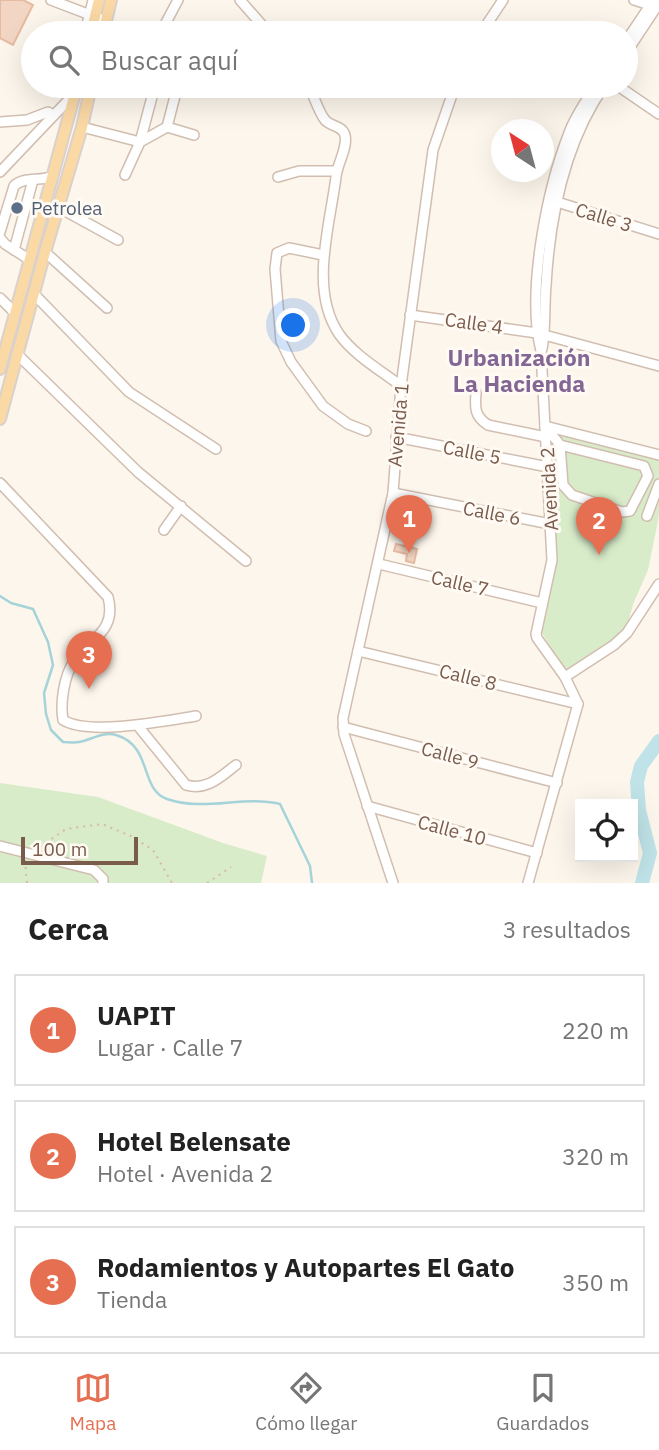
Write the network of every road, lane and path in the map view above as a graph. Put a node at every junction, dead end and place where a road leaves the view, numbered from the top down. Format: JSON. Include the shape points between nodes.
{"nodes":[{"id":1,"x":51,"y":0,"type":"edge"},
{"id":2,"x":93,"y":0,"type":"edge"},
{"id":3,"x":99,"y":0,"type":"edge"},
{"id":4,"x":111,"y":0,"type":"edge"},
{"id":5,"x":178,"y":0,"type":"edge"},
{"id":6,"x":240,"y":0,"type":"edge"},
{"id":7,"x":502,"y":0,"type":"edge"},
{"id":8,"x":634,"y":0,"type":"edge"},
{"id":9,"x":654,"y":3,"type":"edge"},
{"id":10,"x":95,"y":21,"type":"edge"},
{"id":11,"x":98,"y":21,"type":"edge"},
{"id":12,"x":99,"y":21,"type":"edge"},
{"id":13,"x":100,"y":21,"type":"edge"},
{"id":14,"x":167,"y":21,"type":"edge"},
{"id":15,"x":258,"y":21,"type":"edge"},
{"id":16,"x":489,"y":21,"type":"edge"},
{"id":17,"x":638,"y":25,"type":"edge"},
{"id":18,"x":638,"y":32,"type":"edge"},
{"id":19,"x":68,"y":98,"type":"edge"},
{"id":20,"x":73,"y":98,"type":"edge"},
{"id":21,"x":88,"y":98,"type":"edge"},
{"id":22,"x":152,"y":98,"type":"edge"},
{"id":23,"x":174,"y":98,"type":"edge"},
{"id":24,"x":314,"y":98,"type":"edge"},
{"id":25,"x":451,"y":98,"type":"edge"},
{"id":26,"x":589,"y":98,"type":"edge"},
{"id":27,"x":597,"y":98,"type":"edge"},
{"id":28,"x":636,"y":98,"type":"edge"},
{"id":29,"x":659,"y":114,"type":"edge"},
{"id":30,"x":54,"y":115,"type":"junction"},
{"id":31,"x":0,"y":122,"type":"edge"},
{"id":32,"x":82,"y":127,"type":"junction"},
{"id":33,"x":167,"y":127,"type":"junction"},
{"id":34,"x":194,"y":135,"type":"dead end"},
{"id":35,"x":140,"y":142,"type":"junction"},
{"id":36,"x":0,"y":171,"type":"edge"},
{"id":37,"x":336,"y":171,"type":"junction"},
{"id":38,"x":125,"y":175,"type":"dead end"},
{"id":39,"x":53,"y":176,"type":"junction"},
{"id":40,"x":278,"y":177,"type":"dead end"},
{"id":41,"x":33,"y":180,"type":"junction"},
{"id":42,"x":553,"y":201,"type":"junction"},
{"id":43,"x":58,"y":207,"type":"junction"},
{"id":44,"x":0,"y":232,"type":"edge"},
{"id":45,"x":659,"y":234,"type":"edge"},
{"id":46,"x":0,"y":238,"type":"edge"},
{"id":47,"x":118,"y":240,"type":"dead end"},
{"id":48,"x":14,"y":250,"type":"junction"},
{"id":49,"x":45,"y":252,"type":"junction"},
{"id":50,"x":323,"y":255,"type":"junction"},
{"id":51,"x":30,"y":260,"type":"junction"},
{"id":52,"x":34,"y":294,"type":"junction"},
{"id":53,"x":0,"y":298,"type":"edge"},
{"id":54,"x":107,"y":308,"type":"dead end"},
{"id":55,"x":15,"y":313,"type":"junction"},
{"id":56,"x":410,"y":316,"type":"junction"},
{"id":57,"x":541,"y":334,"type":"junction"},
{"id":58,"x":18,"y":355,"type":"junction"},
{"id":59,"x":659,"y":366,"type":"edge"},
{"id":60,"x":0,"y":369,"type":"edge"},
{"id":61,"x":401,"y":386,"type":"junction"},
{"id":62,"x":476,"y":393,"type":"dead end"},
{"id":63,"x":0,"y":419,"type":"edge"},
{"id":64,"x":545,"y":426,"type":"junction"},
{"id":65,"x":366,"y":430,"type":"dead end"},
{"id":66,"x":396,"y":437,"type":"junction"},
{"id":67,"x":546,"y":437,"type":"junction"},
{"id":68,"x":560,"y":445,"type":"junction"},
{"id":69,"x":216,"y":449,"type":"dead end"},
{"id":70,"x":659,"y":455,"type":"edge"},
{"id":71,"x":548,"y":467,"type":"junction"},
{"id":72,"x":0,"y":483,"type":"edge"},
{"id":73,"x":659,"y":484,"type":"edge"},
{"id":74,"x":393,"y":493,"type":"junction"},
{"id":75,"x":181,"y":506,"type":"junction"},
{"id":76,"x":647,"y":516,"type":"dead end"},
{"id":77,"x":550,"y":524,"type":"junction"},
{"id":78,"x":164,"y":530,"type":"dead end"},
{"id":79,"x":246,"y":561,"type":"dead end"},
{"id":80,"x":379,"y":564,"type":"junction"},
{"id":81,"x":659,"y":584,"type":"edge"},
{"id":82,"x":542,"y":603,"type":"junction"},
{"id":83,"x":358,"y":650,"type":"junction"},
{"id":84,"x":565,"y":677,"type":"junction"},
{"id":85,"x":578,"y":704,"type":"junction"},
{"id":86,"x":196,"y":716,"type":"dead end"},
{"id":87,"x":138,"y":726,"type":"junction"},
{"id":88,"x":343,"y":727,"type":"junction"},
{"id":89,"x":236,"y":765,"type":"dead end"},
{"id":90,"x":557,"y":783,"type":"junction"},
{"id":91,"x":367,"y":806,"type":"junction"},
{"id":92,"x":0,"y":846,"type":"edge"},
{"id":93,"x":537,"y":853,"type":"junction"},
{"id":94,"x":28,"y":854,"type":"junction"},
{"id":95,"x":231,"y":867,"type":"dead end"},
{"id":96,"x":27,"y":883,"type":"edge"},
{"id":97,"x":103,"y":883,"type":"edge"},
{"id":98,"x":172,"y":883,"type":"edge"},
{"id":99,"x":207,"y":883,"type":"edge"},
{"id":100,"x":393,"y":883,"type":"edge"},
{"id":101,"x":528,"y":883,"type":"edge"}],
"edges":[{"from":1,"to":10,"type":"street"},
{"from":2,"to":11,"type":"street"},
{"from":3,"to":12,"type":"main road"},
{"from":4,"to":13,"type":"main road"},
{"from":5,"to":14,"type":"street"},
{"from":6,"to":15,"type":"street"},
{"from":7,"to":16,"type":"street"},
{"from":8,"to":9,"type":"street"},
{"from":9,"to":17,"type":"street"},
{"from":9,"to":18,"type":"street"},
{"from":19,"to":30,"type":"street"},
{"from":20,"to":39,"type":"main road"},
{"from":21,"to":32,"type":"main road"},
{"from":22,"to":35,"type":"street"},
{"from":23,"to":33,"type":"street"},
{"from":24,"to":37,"type":"street","via":[[322,116],[339,126],[345,136]]},
{"from":25,"to":56,"type":"street","name":"Avenida 1","via":[[433,150]]},
{"from":26,"to":42,"type":"street","via":[[570,130]]},
{"from":27,"to":42,"type":"street","via":[[583,120]]},
{"from":28,"to":29,"type":"street"},
{"from":30,"to":31,"type":"street","via":[[48,112],[27,120]]},
{"from":30,"to":36,"type":"street"},
{"from":32,"to":35,"type":"street"},
{"from":32,"to":43,"type":"main road"},
{"from":33,"to":34,"type":"street"},
{"from":33,"to":35,"type":"street"},
{"from":35,"to":38,"type":"street"},
{"from":37,"to":40,"type":"street","via":[[299,171]]},
{"from":37,"to":50,"type":"street"},
{"from":39,"to":41,"type":"street"},
{"from":39,"to":51,"type":"main road"},
{"from":41,"to":44,"type":"street","via":[[14,186]]},
{"from":41,"to":48,"type":"street"},
{"from":42,"to":45,"type":"street","name":"Calle 3"},
{"from":42,"to":57,"type":"street","name":"Avenida 2"},
{"from":43,"to":47,"type":"street"},
{"from":43,"to":49,"type":"main road"},
{"from":46,"to":48,"type":"street"},
{"from":48,"to":51,"type":"street"},
{"from":49,"to":52,"type":"main road"},
{"from":49,"to":54,"type":"street"},
{"from":50,"to":61,"type":"street","via":[[324,289],[340,334]]},
{"from":50,"to":65,"type":"street","via":[[289,248],[277,253],[281,341],[323,406],[348,424]]},
{"from":51,"to":55,"type":"main road"},
{"from":52,"to":58,"type":"main road"},
{"from":52,"to":69,"type":"street","via":[[129,392]]},
{"from":53,"to":55,"type":"street"},
{"from":55,"to":60,"type":"main road"},
{"from":56,"to":57,"type":"street","name":"Calle 4"},
{"from":56,"to":61,"type":"street","name":"Avenida 1"},
{"from":57,"to":59,"type":"street","name":"Calle 4"},
{"from":57,"to":64,"type":"street","name":"Avenida 2"},
{"from":58,"to":63,"type":"main road"},
{"from":58,"to":75,"type":"street","via":[[138,472]]},
{"from":61,"to":66,"type":"street","name":"Avenida 1"},
{"from":62,"to":67,"type":"street","via":[[480,420]]},
{"from":64,"to":67,"type":"street","name":"Avenida 2"},
{"from":64,"to":68,"type":"street"},
{"from":64,"to":70,"type":"street"},
{"from":66,"to":71,"type":"street","name":"Calle 5"},
{"from":66,"to":74,"type":"street","name":"Avenida 1"},
{"from":67,"to":71,"type":"street","name":"Avenida 2"},
{"from":68,"to":68,"type":"street","via":[[564,485],[572,495],[630,511],[648,476],[644,466]]},
{"from":71,"to":77,"type":"street","name":"Avenida 2"},
{"from":72,"to":87,"type":"street","via":[[108,597],[112,610],[108,623],[66,677],[63,720],[78,727]]},
{"from":73,"to":76,"type":"street"},
{"from":74,"to":77,"type":"street","name":"Calle 6"},
{"from":74,"to":80,"type":"street","name":"Avenida 1"},
{"from":75,"to":78,"type":"street"},
{"from":75,"to":79,"type":"street"},
{"from":77,"to":82,"type":"street","name":"Avenida 2","via":[[552,560]]},
{"from":80,"to":82,"type":"street","name":"Calle 7"},
{"from":80,"to":83,"type":"street","name":"Avenida 1"},
{"from":81,"to":84,"type":"street","via":[[627,633]]},
{"from":82,"to":84,"type":"street","name":"Avenida 2","via":[[537,638]]},
{"from":83,"to":85,"type":"street","name":"Calle 8"},
{"from":83,"to":88,"type":"street","name":"Avenida 1"},
{"from":84,"to":85,"type":"street","name":"Avenida 2"},
{"from":85,"to":90,"type":"street"},
{"from":86,"to":87,"type":"street"},
{"from":87,"to":89,"type":"street","via":[[190,787],[207,787]]},
{"from":88,"to":90,"type":"street","name":"Calle 9"},
{"from":88,"to":91,"type":"street","name":"Avenida 1"},
{"from":90,"to":93,"type":"street"},
{"from":91,"to":93,"type":"street","name":"Calle 10"},
{"from":91,"to":100,"type":"street","name":"Avenida 1"},
{"from":92,"to":94,"type":"street"},
{"from":93,"to":101,"type":"street"},
{"from":94,"to":96,"type":"path"},
{"from":94,"to":97,"type":"street","via":[[94,870]]},
{"from":94,"to":98,"type":"path","via":[[66,829],[102,824],[153,850]]},
{"from":95,"to":99,"type":"path"}]}
